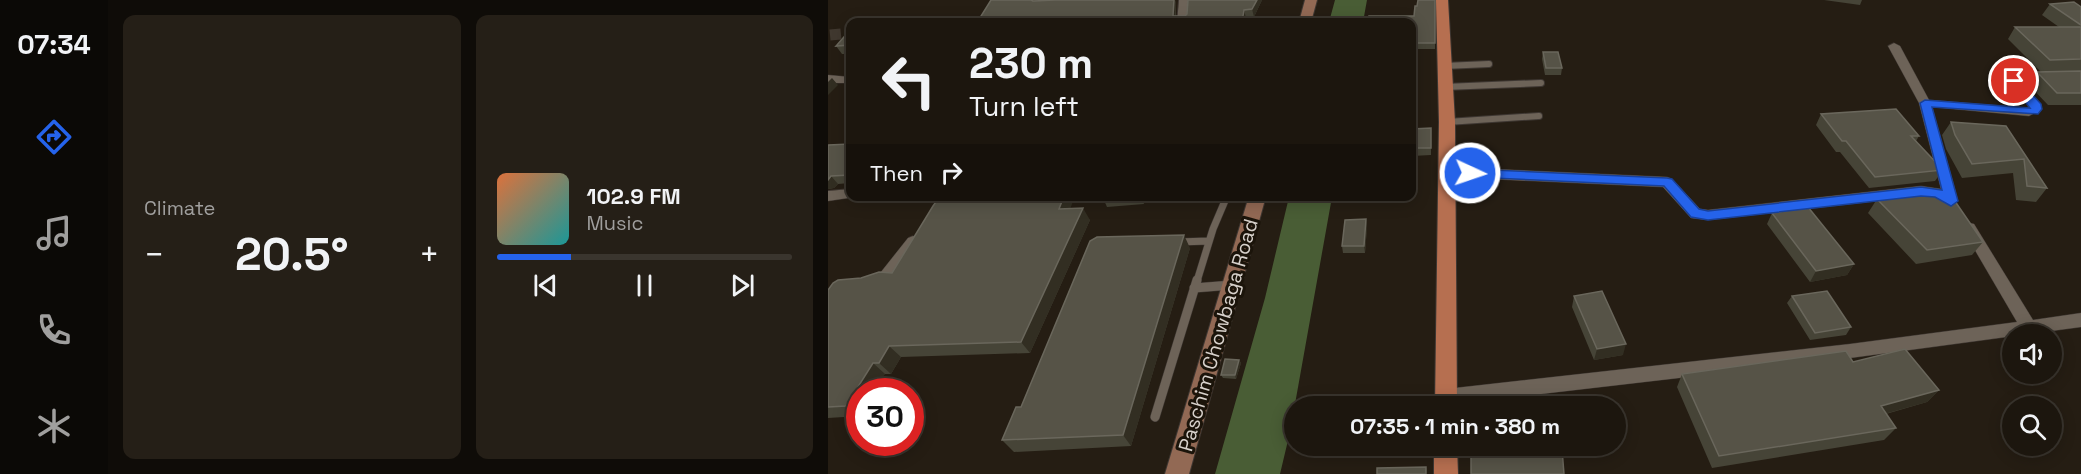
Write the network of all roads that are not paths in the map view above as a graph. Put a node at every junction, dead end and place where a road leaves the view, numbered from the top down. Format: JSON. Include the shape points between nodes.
{"nodes":[{"id":1,"x":1184,"y":0,"type":"edge"},
{"id":2,"x":1311,"y":0,"type":"edge"},
{"id":3,"x":1442,"y":0,"type":"edge"},
{"id":4,"x":1182,"y":18,"type":"edge"},
{"id":5,"x":1306,"y":18,"type":"edge"},
{"id":6,"x":1894,"y":46,"type":"dead end"},
{"id":7,"x":1489,"y":64,"type":"dead end"},
{"id":8,"x":1444,"y":66,"type":"junction"},
{"id":9,"x":2081,"y":76,"type":"edge"},
{"id":10,"x":828,"y":79,"type":"edge"},
{"id":11,"x":846,"y":80,"type":"edge"},
{"id":12,"x":1540,"y":83,"type":"dead end"},
{"id":13,"x":1445,"y":87,"type":"junction"},
{"id":14,"x":1925,"y":103,"type":"junction"},
{"id":15,"x":1539,"y":116,"type":"dead end"},
{"id":16,"x":1447,"y":122,"type":"junction"},
{"id":17,"x":1447,"y":172,"type":"junction"},
{"id":18,"x":846,"y":194,"type":"edge"},
{"id":19,"x":828,"y":196,"type":"edge"},
{"id":20,"x":1225,"y":201,"type":"edge"},
{"id":21,"x":1257,"y":201,"type":"edge"},
{"id":22,"x":1951,"y":201,"type":"junction"},
{"id":23,"x":921,"y":232,"type":"edge"},
{"id":24,"x":1209,"y":241,"type":"junction"},
{"id":25,"x":1174,"y":242,"type":"edge"},
{"id":26,"x":853,"y":281,"type":"edge"},
{"id":27,"x":1233,"y":285,"type":"junction"},
{"id":28,"x":1194,"y":288,"type":"junction"},
{"id":29,"x":2081,"y":320,"type":"edge"},
{"id":30,"x":2027,"y":324,"type":"edge"},
{"id":31,"x":2046,"y":324,"type":"edge"},
{"id":32,"x":2002,"y":330,"type":"edge"},
{"id":33,"x":1446,"y":396,"type":"edge"},
{"id":34,"x":1494,"y":396,"type":"edge"},
{"id":35,"x":1155,"y":417,"type":"dead end"},
{"id":36,"x":1446,"y":456,"type":"edge"},
{"id":37,"x":1177,"y":474,"type":"edge"},
{"id":38,"x":1446,"y":474,"type":"edge"}],
"edges":[{"from":1,"to":4,"type":"street"},
{"from":2,"to":5,"type":"street"},
{"from":3,"to":8,"type":"main road"},
{"from":6,"to":14,"type":"street"},
{"from":7,"to":8,"type":"lane"},
{"from":8,"to":13,"type":"main road"},
{"from":9,"to":14,"type":"street","via":[[2015,79],[2035,104],[2034,111]]},
{"from":10,"to":11,"type":"street"},
{"from":12,"to":13,"type":"lane"},
{"from":13,"to":16,"type":"main road"},
{"from":14,"to":22,"type":"street"},
{"from":15,"to":16,"type":"lane"},
{"from":16,"to":17,"type":"main road"},
{"from":17,"to":22,"type":"street","via":[[1667,182],[1695,214],[1708,215],[1921,191],[1938,193]]},
{"from":17,"to":33,"type":"main road"},
{"from":18,"to":19,"type":"street"},
{"from":20,"to":24,"type":"lane"},
{"from":21,"to":27,"type":"street","name":"Paschim Chowbaga Road"},
{"from":22,"to":30,"type":"street"},
{"from":23,"to":26,"type":"street","via":[[887,276]]},
{"from":24,"to":25,"type":"lane"},
{"from":24,"to":28,"type":"lane"},
{"from":27,"to":28,"type":"lane"},
{"from":27,"to":37,"type":"street","name":"Paschim Chowbaga Road"},
{"from":28,"to":35,"type":"lane"},
{"from":29,"to":31,"type":"street"},
{"from":32,"to":34,"type":"street"},
{"from":36,"to":38,"type":"main road"}]}
